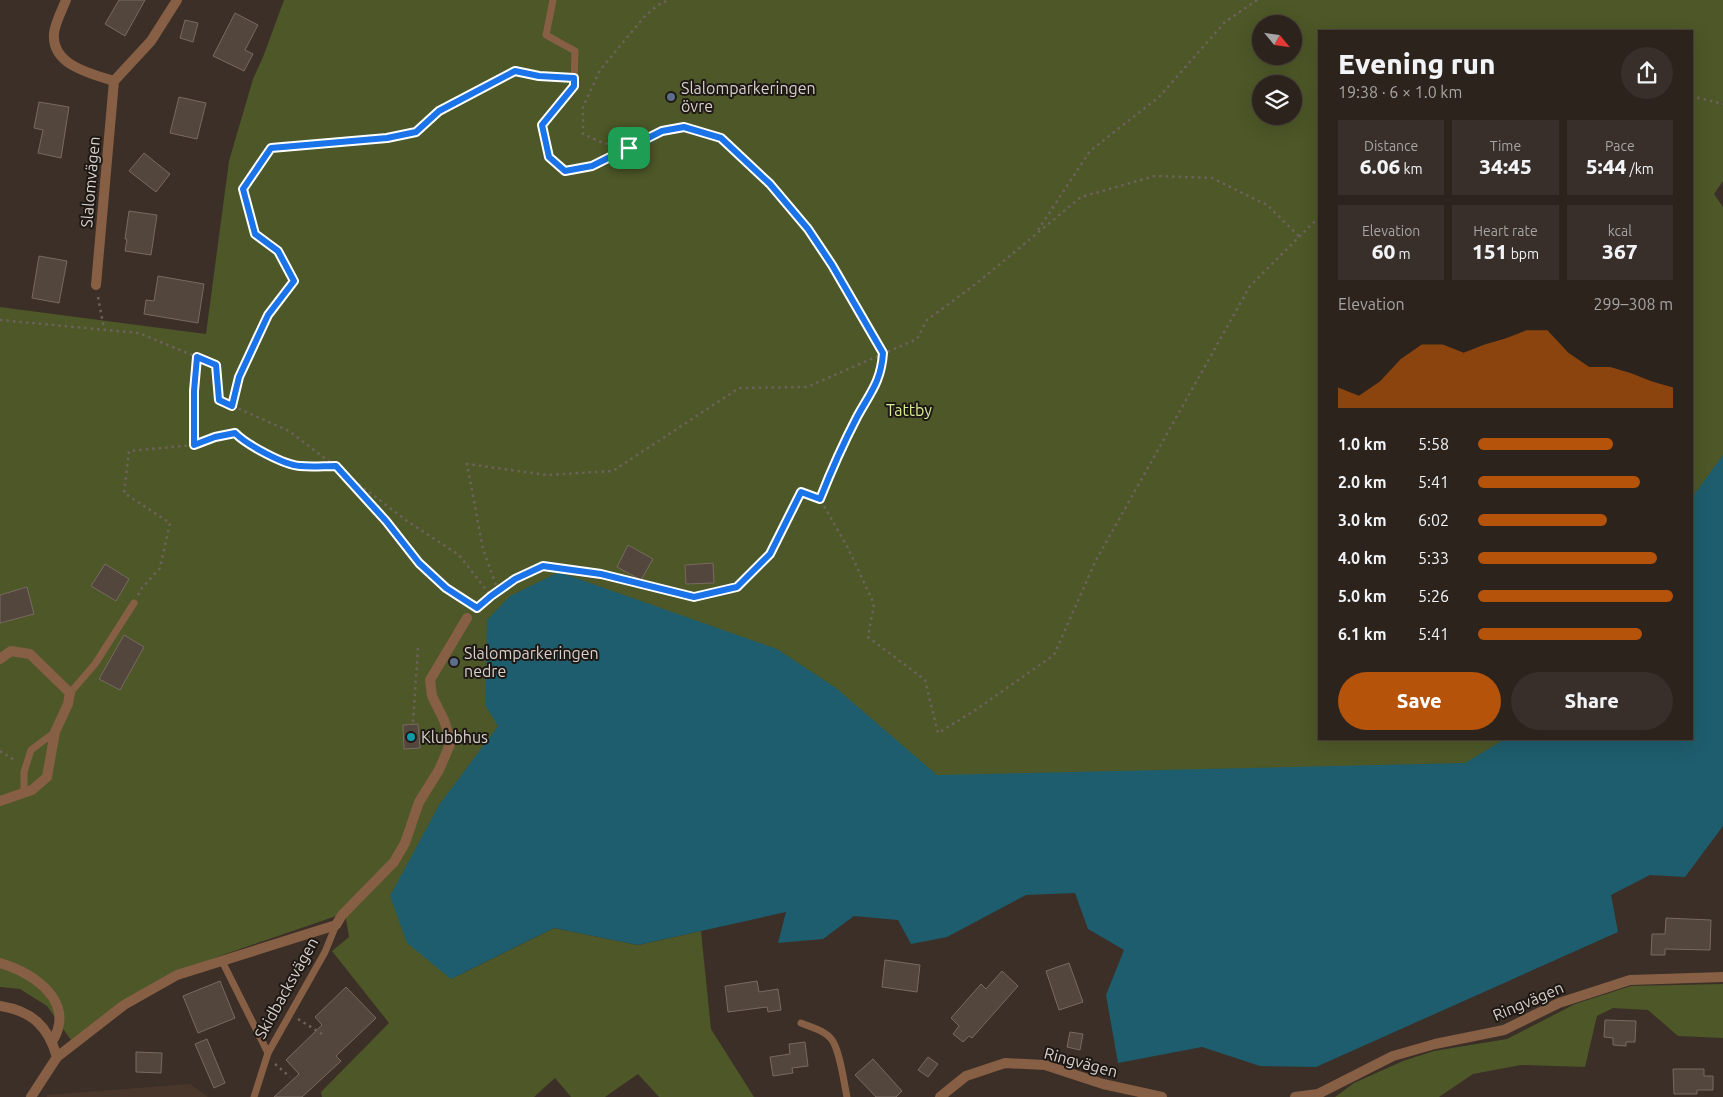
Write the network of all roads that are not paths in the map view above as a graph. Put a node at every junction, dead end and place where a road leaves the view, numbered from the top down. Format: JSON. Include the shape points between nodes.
{"nodes":[{"id":1,"x":66,"y":0,"type":"edge"},
{"id":2,"x":177,"y":0,"type":"edge"},
{"id":3,"x":553,"y":0,"type":"edge"},
{"id":4,"x":114,"y":82,"type":"junction"},
{"id":5,"x":592,"y":166,"type":"road end"},
{"id":6,"x":96,"y":286,"type":"road end"},
{"id":7,"x":134,"y":603,"type":"dead end"},
{"id":8,"x":467,"y":618,"type":"road end"},
{"id":9,"x":0,"y":659,"type":"edge"},
{"id":10,"x":70,"y":693,"type":"junction"},
{"id":11,"x":55,"y":732,"type":"junction"},
{"id":12,"x":24,"y":793,"type":"junction"},
{"id":13,"x":0,"y":801,"type":"edge"},
{"id":14,"x":336,"y":925,"type":"junction"},
{"id":15,"x":222,"y":961,"type":"junction"},
{"id":16,"x":0,"y":963,"type":"edge"},
{"id":17,"x":1723,"y":977,"type":"edge"},
{"id":18,"x":0,"y":1006,"type":"edge"},
{"id":19,"x":801,"y":1022,"type":"dead end"},
{"id":20,"x":53,"y":1040,"type":"junction"},
{"id":21,"x":267,"y":1055,"type":"junction"},
{"id":22,"x":58,"y":1056,"type":"junction"},
{"id":23,"x":1318,"y":1095,"type":"edge"},
{"id":24,"x":31,"y":1097,"type":"edge"},
{"id":25,"x":254,"y":1097,"type":"edge"},
{"id":26,"x":847,"y":1097,"type":"edge"},
{"id":27,"x":940,"y":1097,"type":"edge"},
{"id":28,"x":1162,"y":1097,"type":"edge"},
{"id":29,"x":1295,"y":1097,"type":"edge"}],
"edges":[{"from":1,"to":4,"type":"street","via":[[54,32],[55,46],[80,70]]},
{"from":2,"to":4,"type":"street","via":[[151,41]]},
{"from":3,"to":5,"type":"lane","via":[[546,35],[574,51],[574,86],[542,125],[545,141],[549,157],[565,171]]},
{"from":4,"to":6,"type":"street","name":"Slalomvägen"},
{"from":7,"to":10,"type":"lane","via":[[95,664]]},
{"from":8,"to":14,"type":"street","name":"Skidbacksvägen","via":[[430,680],[432,696],[450,742],[439,770],[419,802],[405,843],[394,862]]},
{"from":9,"to":10,"type":"street","via":[[11,651],[30,654]]},
{"from":10,"to":11,"type":"street"},
{"from":11,"to":12,"type":"lane","via":[[31,750],[24,772]]},
{"from":11,"to":12,"type":"street","via":[[47,777]]},
{"from":12,"to":13,"type":"street"},
{"from":14,"to":15,"type":"street","name":"Skidbacksvägen"},
{"from":14,"to":21,"type":"lane","name":"Skidbacksvägen","via":[[326,952]]},
{"from":15,"to":21,"type":"lane","name":"Skidbacksvägen"},
{"from":15,"to":22,"type":"street","name":"Skidbacksvägen","via":[[177,975],[124,1005]]},
{"from":16,"to":20,"type":"street","via":[[28,974],[51,995],[60,1011],[58,1031]]},
{"from":17,"to":23,"type":"street","name":"Ringvägen","via":[[1630,980],[1559,1003],[1504,1030],[1392,1056]]},
{"from":18,"to":20,"type":"street","via":[[24,1013],[48,1031]]},
{"from":19,"to":26,"type":"lane","via":[[832,1039]]},
{"from":20,"to":22,"type":"street"},
{"from":21,"to":25,"type":"lane"},
{"from":22,"to":24,"type":"street","name":"Skidbacksvägen"},
{"from":23,"to":29,"type":"street","name":"Ringvägen"},
{"from":27,"to":28,"type":"street","name":"Ringvägen","via":[[966,1076],[1005,1063],[1045,1065],[1103,1084]]}]}
